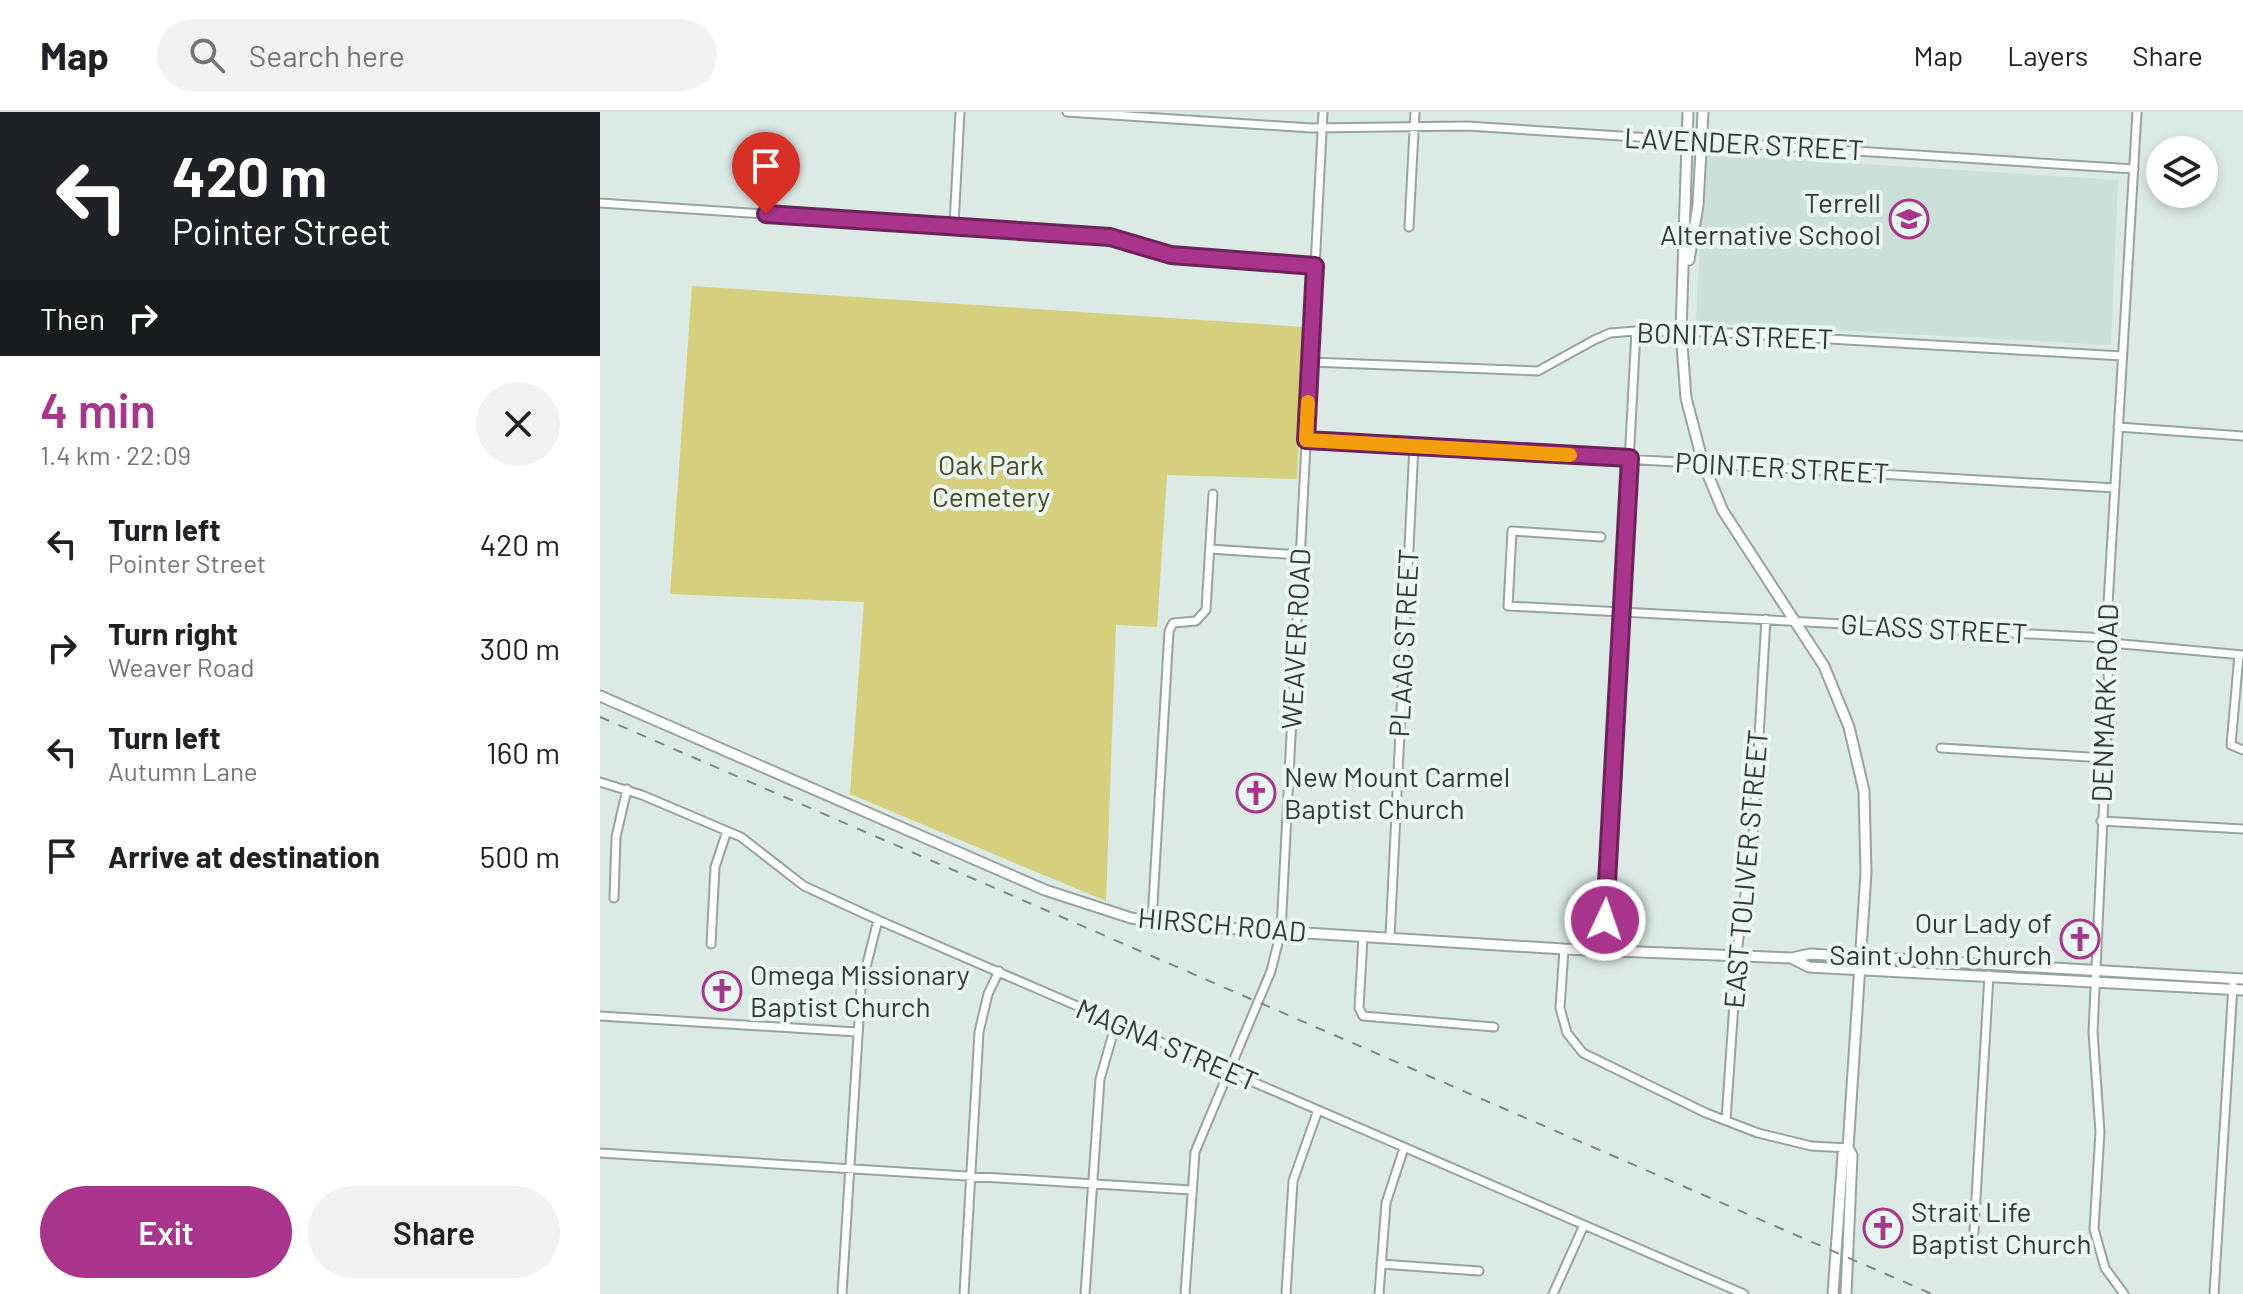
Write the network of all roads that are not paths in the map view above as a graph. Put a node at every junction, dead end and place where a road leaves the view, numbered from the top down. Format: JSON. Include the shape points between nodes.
{"nodes":[{"id":1,"x":960,"y":112,"type":"edge"},
{"id":2,"x":1067,"y":112,"type":"edge"},
{"id":3,"x":1323,"y":112,"type":"edge"},
{"id":4,"x":1415,"y":112,"type":"edge"},
{"id":5,"x":1688,"y":112,"type":"edge"},
{"id":6,"x":1703,"y":112,"type":"edge"},
{"id":7,"x":2137,"y":112,"type":"edge"},
{"id":8,"x":1414,"y":127,"type":"junction"},
{"id":9,"x":1322,"y":128,"type":"junction"},
{"id":10,"x":1686,"y":141,"type":"junction"},
{"id":11,"x":1700,"y":142,"type":"junction"},
{"id":12,"x":2134,"y":169,"type":"junction"},
{"id":13,"x":600,"y":203,"type":"edge"},
{"id":14,"x":954,"y":225,"type":"junction"},
{"id":15,"x":1409,"y":227,"type":"dead end"},
{"id":16,"x":1315,"y":266,"type":"junction"},
{"id":17,"x":1685,"y":281,"type":"junction"},
{"id":18,"x":1636,"y":331,"type":"junction"},
{"id":19,"x":1681,"y":332,"type":"junction"},
{"id":20,"x":2122,"y":356,"type":"junction"},
{"id":21,"x":1311,"y":362,"type":"junction"},
{"id":22,"x":2118,"y":427,"type":"junction"},
{"id":23,"x":2243,"y":436,"type":"edge"},
{"id":24,"x":1306,"y":440,"type":"junction"},
{"id":25,"x":1414,"y":445,"type":"junction"},
{"id":26,"x":1630,"y":458,"type":"junction"},
{"id":27,"x":1703,"y":463,"type":"junction"},
{"id":28,"x":2115,"y":488,"type":"junction"},
{"id":29,"x":1213,"y":494,"type":"dead end"},
{"id":30,"x":1601,"y":537,"type":"dead end"},
{"id":31,"x":1210,"y":549,"type":"junction"},
{"id":32,"x":1300,"y":555,"type":"junction"},
{"id":33,"x":1623,"y":612,"type":"junction"},
{"id":34,"x":1766,"y":619,"type":"junction"},
{"id":35,"x":1798,"y":622,"type":"junction"},
{"id":36,"x":2106,"y":638,"type":"junction"},
{"id":37,"x":2241,"y":655,"type":"edge"},
{"id":38,"x":600,"y":696,"type":"edge"},
{"id":39,"x":1941,"y":748,"type":"dead end"},
{"id":40,"x":2243,"y":750,"type":"edge"},
{"id":41,"x":2105,"y":758,"type":"junction"},
{"id":42,"x":600,"y":782,"type":"edge"},
{"id":43,"x":627,"y":789,"type":"junction"},
{"id":44,"x":2101,"y":821,"type":"junction"},
{"id":45,"x":2243,"y":829,"type":"edge"},
{"id":46,"x":727,"y":831,"type":"junction"},
{"id":47,"x":614,"y":898,"type":"dead end"},
{"id":48,"x":878,"y":920,"type":"junction"},
{"id":49,"x":1152,"y":921,"type":"junction"},
{"id":50,"x":1281,"y":931,"type":"junction"},
{"id":51,"x":1363,"y":937,"type":"junction"},
{"id":52,"x":1390,"y":937,"type":"junction"},
{"id":53,"x":711,"y":944,"type":"dead end"},
{"id":54,"x":1564,"y":949,"type":"junction"},
{"id":55,"x":1603,"y":950,"type":"junction"},
{"id":56,"x":1737,"y":955,"type":"junction"},
{"id":57,"x":1861,"y":957,"type":"junction"},
{"id":58,"x":1792,"y":958,"type":"junction"},
{"id":59,"x":1990,"y":964,"type":"junction"},
{"id":60,"x":1860,"y":969,"type":"junction"},
{"id":61,"x":2094,"y":970,"type":"junction"},
{"id":62,"x":999,"y":971,"type":"junction"},
{"id":63,"x":1989,"y":976,"type":"junction"},
{"id":64,"x":2238,"y":978,"type":"edge"},
{"id":65,"x":2096,"y":982,"type":"junction"},
{"id":66,"x":2238,"y":990,"type":"edge"},
{"id":67,"x":600,"y":1016,"type":"edge"},
{"id":68,"x":1116,"y":1023,"type":"junction"},
{"id":69,"x":1494,"y":1027,"type":"dead end"},
{"id":70,"x":857,"y":1032,"type":"junction"},
{"id":71,"x":1228,"y":1070,"type":"junction"},
{"id":72,"x":1318,"y":1110,"type":"junction"},
{"id":73,"x":1726,"y":1120,"type":"junction"},
{"id":74,"x":1404,"y":1148,"type":"junction"},
{"id":75,"x":1848,"y":1148,"type":"junction"},
{"id":76,"x":600,"y":1153,"type":"edge"},
{"id":77,"x":850,"y":1168,"type":"junction"},
{"id":78,"x":971,"y":1176,"type":"junction"},
{"id":79,"x":1093,"y":1184,"type":"junction"},
{"id":80,"x":1191,"y":1190,"type":"junction"},
{"id":81,"x":1584,"y":1225,"type":"junction"},
{"id":82,"x":1974,"y":1232,"type":"dead end"},
{"id":83,"x":1381,"y":1264,"type":"junction"},
{"id":84,"x":1479,"y":1271,"type":"dead end"},
{"id":85,"x":1719,"y":1283,"type":"junction"},
{"id":86,"x":2121,"y":1291,"type":"edge"},
{"id":87,"x":842,"y":1294,"type":"edge"},
{"id":88,"x":964,"y":1294,"type":"edge"},
{"id":89,"x":1085,"y":1294,"type":"edge"},
{"id":90,"x":1185,"y":1294,"type":"edge"},
{"id":91,"x":1286,"y":1294,"type":"edge"},
{"id":92,"x":1379,"y":1294,"type":"edge"},
{"id":93,"x":1553,"y":1294,"type":"edge"},
{"id":94,"x":1714,"y":1294,"type":"edge"},
{"id":95,"x":1744,"y":1294,"type":"edge"},
{"id":96,"x":1833,"y":1294,"type":"edge"},
{"id":97,"x":1846,"y":1294,"type":"edge"},
{"id":98,"x":2214,"y":1294,"type":"edge"}],
"edges":[{"from":1,"to":14,"type":"street"},
{"from":2,"to":9,"type":"street","name":"LAVENDER STREET"},
{"from":3,"to":9,"type":"street","name":"WEAVER ROAD"},
{"from":4,"to":8,"type":"street"},
{"from":5,"to":10,"type":"main road"},
{"from":6,"to":11,"type":"main road"},
{"from":7,"to":12,"type":"street","name":"DENMARK ROAD"},
{"from":8,"to":9,"type":"street","name":"LAVENDER STREET"},
{"from":8,"to":10,"type":"street","name":"LAVENDER STREET"},
{"from":8,"to":15,"type":"street"},
{"from":9,"to":16,"type":"street","name":"WEAVER ROAD"},
{"from":10,"to":11,"type":"street","name":"LAVENDER STREET"},
{"from":10,"to":17,"type":"main road"},
{"from":11,"to":12,"type":"street","name":"LAVENDER STREET"},
{"from":11,"to":17,"type":"main road","via":[[1698,205]]},
{"from":12,"to":20,"type":"street","name":"DENMARK ROAD"},
{"from":13,"to":14,"type":"street"},
{"from":14,"to":16,"type":"street","via":[[1110,237],[1171,255]]},
{"from":16,"to":21,"type":"street","name":"WEAVER ROAD"},
{"from":17,"to":19,"type":"main road"},
{"from":18,"to":19,"type":"street","name":"BONITA STREET"},
{"from":18,"to":21,"type":"street","name":"BONITA STREET","via":[[1610,333],[1538,371]]},
{"from":18,"to":26,"type":"street"},
{"from":19,"to":20,"type":"street","name":"BONITA STREET"},
{"from":19,"to":27,"type":"main road","via":[[1686,398]]},
{"from":20,"to":22,"type":"street","name":"DENMARK ROAD"},
{"from":21,"to":24,"type":"street","name":"WEAVER ROAD"},
{"from":22,"to":23,"type":"street"},
{"from":22,"to":28,"type":"street","name":"DENMARK ROAD"},
{"from":24,"to":25,"type":"street","name":"POINTER STREET"},
{"from":24,"to":32,"type":"street","name":"WEAVER ROAD"},
{"from":25,"to":26,"type":"street","name":"POINTER STREET"},
{"from":25,"to":52,"type":"street","name":"PLAAG STREET"},
{"from":26,"to":27,"type":"street","name":"POINTER STREET"},
{"from":26,"to":33,"type":"street"},
{"from":27,"to":28,"type":"street","name":"POINTER STREET"},
{"from":27,"to":35,"type":"main road","via":[[1723,511]]},
{"from":28,"to":36,"type":"street","name":"DENMARK ROAD"},
{"from":29,"to":31,"type":"street"},
{"from":30,"to":33,"type":"street","name":"GLASS STREET","via":[[1512,531],[1508,606]]},
{"from":31,"to":32,"type":"street"},
{"from":31,"to":49,"type":"street","via":[[1204,616],[1173,623],[1169,631]]},
{"from":32,"to":50,"type":"street","name":"WEAVER ROAD"},
{"from":33,"to":34,"type":"street","name":"GLASS STREET"},
{"from":33,"to":55,"type":"street"},
{"from":34,"to":35,"type":"street","name":"GLASS STREET"},
{"from":34,"to":56,"type":"street","name":"EAST TOLIVER STREET","via":[[1753,836]]},
{"from":35,"to":36,"type":"street","name":"GLASS STREET"},
{"from":35,"to":57,"type":"main road","via":[[1824,666],[1849,727],[1864,791]]},
{"from":36,"to":37,"type":"street","name":"GLASS STREET","via":[[2111,643]]},
{"from":36,"to":41,"type":"street","name":"DENMARK ROAD"},
{"from":37,"to":40,"type":"street","via":[[2231,745]]},
{"from":38,"to":49,"type":"main road","name":"HIRSCH ROAD","via":[[1045,890]]},
{"from":39,"to":41,"type":"street"},
{"from":41,"to":44,"type":"street","name":"DENMARK ROAD"},
{"from":42,"to":43,"type":"street","name":"MAGNA STREET"},
{"from":43,"to":46,"type":"street","name":"MAGNA STREET"},
{"from":43,"to":47,"type":"street","via":[[616,837]]},
{"from":44,"to":45,"type":"street"},
{"from":44,"to":61,"type":"street","name":"DENMARK ROAD"},
{"from":46,"to":48,"type":"street","name":"MAGNA STREET","via":[[763,851],[804,886]]},
{"from":46,"to":53,"type":"street","via":[[715,867]]},
{"from":48,"to":62,"type":"street","name":"MAGNA STREET"},
{"from":48,"to":70,"type":"street","via":[[863,970]]},
{"from":49,"to":50,"type":"main road","name":"HIRSCH ROAD"},
{"from":50,"to":51,"type":"main road","name":"HIRSCH ROAD"},
{"from":50,"to":71,"type":"street","name":"WEAVER ROAD","via":[[1271,971]]},
{"from":51,"to":52,"type":"main road","name":"HIRSCH ROAD"},
{"from":51,"to":69,"type":"street","via":[[1363,1016]]},
{"from":52,"to":54,"type":"main road","name":"HIRSCH ROAD"},
{"from":54,"to":55,"type":"main road","name":"HIRSCH ROAD"},
{"from":54,"to":73,"type":"street","via":[[1560,1008],[1574,1044],[1595,1061]]},
{"from":55,"to":56,"type":"main road","name":"HIRSCH ROAD"},
{"from":56,"to":58,"type":"main road","name":"HIRSCH ROAD"},
{"from":56,"to":73,"type":"street","name":"EAST TOLIVER STREET"},
{"from":57,"to":58,"type":"main road","name":"HIRSCH ROAD"},
{"from":57,"to":59,"type":"main road","name":"HIRSCH ROAD"},
{"from":57,"to":60,"type":"main road"},
{"from":58,"to":60,"type":"main road","name":"HIRSCH ROAD","via":[[1809,967]]},
{"from":59,"to":61,"type":"main road","name":"HIRSCH ROAD"},
{"from":59,"to":63,"type":"street"},
{"from":60,"to":63,"type":"main road","name":"HIRSCH ROAD"},
{"from":60,"to":75,"type":"main road"},
{"from":61,"to":64,"type":"main road","name":"HIRSCH ROAD"},
{"from":61,"to":65,"type":"street","name":"DENMARK ROAD"},
{"from":62,"to":68,"type":"street","name":"MAGNA STREET"},
{"from":62,"to":78,"type":"street","via":[[979,1032]]},
{"from":63,"to":65,"type":"main road","name":"HIRSCH ROAD"},
{"from":63,"to":82,"type":"street"},
{"from":64,"to":66,"type":"street"},
{"from":65,"to":66,"type":"main road","name":"HIRSCH ROAD"},
{"from":65,"to":86,"type":"street","name":"DENMARK ROAD","via":[[2093,1032],[2100,1167],[2094,1229],[2099,1254]]},
{"from":66,"to":98,"type":"street"},
{"from":67,"to":70,"type":"street"},
{"from":68,"to":71,"type":"street","name":"MAGNA STREET"},
{"from":68,"to":79,"type":"street","via":[[1100,1079]]},
{"from":70,"to":77,"type":"street"},
{"from":71,"to":72,"type":"street","name":"MAGNA STREET"},
{"from":71,"to":80,"type":"street","name":"WEAVER ROAD","via":[[1200,1137]]},
{"from":72,"to":74,"type":"street","name":"MAGNA STREET"},
{"from":72,"to":91,"type":"street","via":[[1293,1181]]},
{"from":73,"to":75,"type":"street","via":[[1780,1140]]},
{"from":74,"to":81,"type":"street","name":"MAGNA STREET"},
{"from":74,"to":83,"type":"street","via":[[1386,1203]]},
{"from":75,"to":96,"type":"main road","via":[[1843,1154]]},
{"from":75,"to":97,"type":"main road","via":[[1852,1155]]},
{"from":76,"to":77,"type":"street"},
{"from":77,"to":78,"type":"street"},
{"from":77,"to":87,"type":"street"},
{"from":78,"to":79,"type":"street"},
{"from":78,"to":88,"type":"street"},
{"from":79,"to":80,"type":"street"},
{"from":79,"to":89,"type":"street"},
{"from":80,"to":90,"type":"street","name":"WEAVER ROAD"},
{"from":81,"to":85,"type":"street","name":"MAGNA STREET"},
{"from":81,"to":93,"type":"street"},
{"from":83,"to":84,"type":"street"},
{"from":83,"to":92,"type":"street"},
{"from":85,"to":94,"type":"street"},
{"from":85,"to":95,"type":"street","name":"MAGNA STREET"}]}
